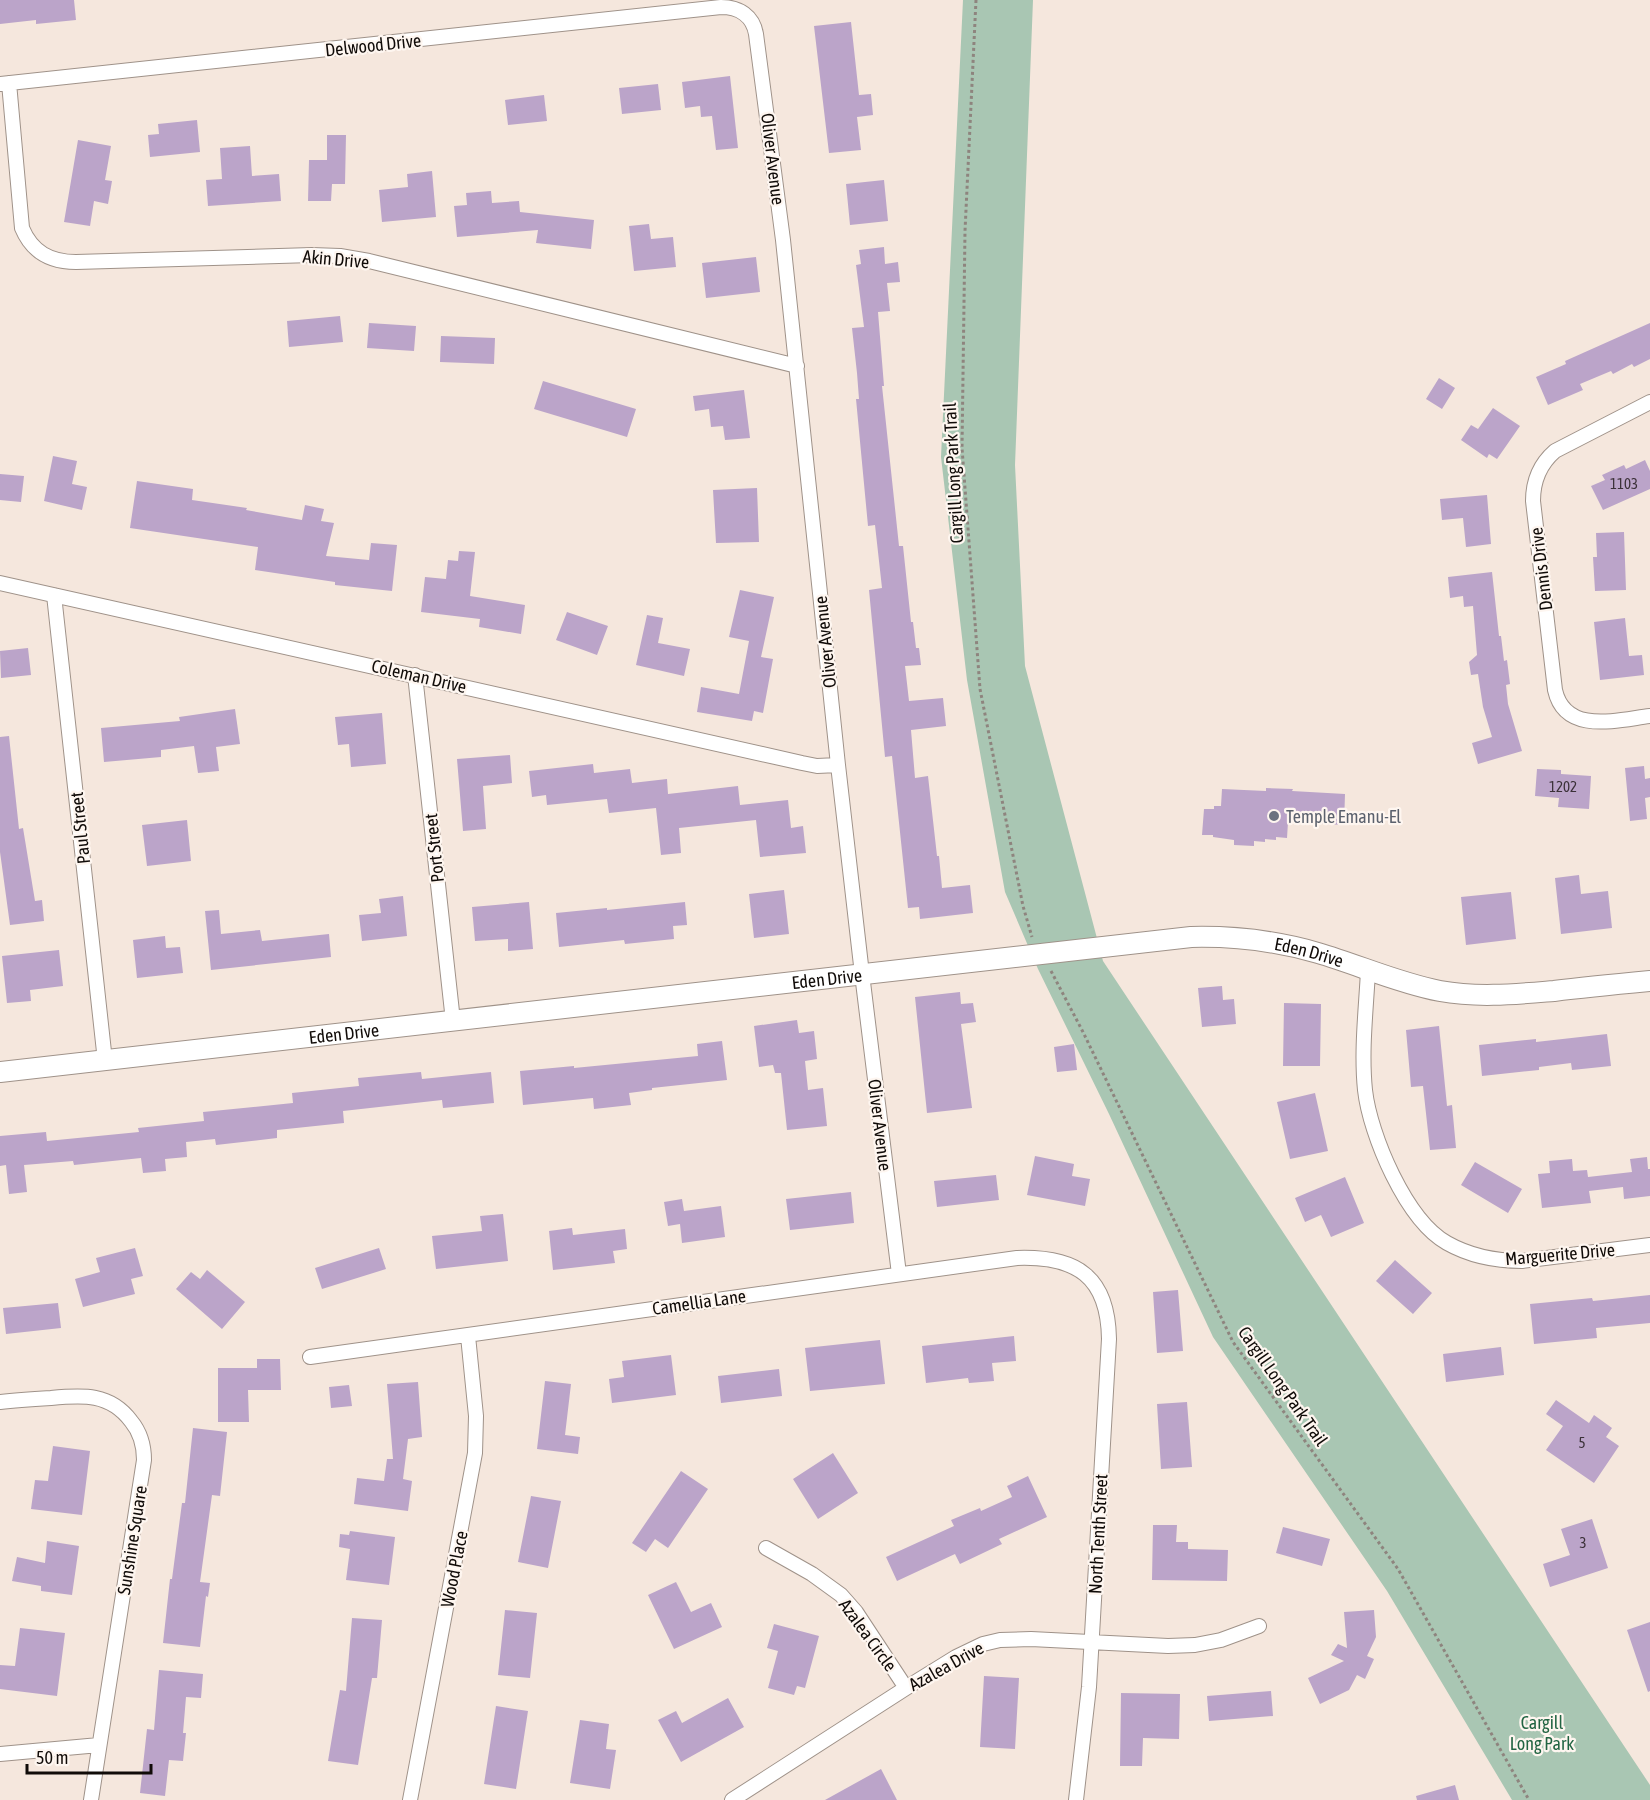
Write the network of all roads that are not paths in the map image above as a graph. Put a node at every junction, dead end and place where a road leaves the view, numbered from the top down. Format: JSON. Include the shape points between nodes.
{"nodes":[{"id":1,"x":744,"y":14,"type":"joint"},
{"id":2,"x":5,"y":84,"type":"edge"},
{"id":3,"x":797,"y":366,"type":"junction"},
{"id":4,"x":1650,"y":402,"type":"edge"},
{"id":5,"x":0,"y":583,"type":"edge"},
{"id":6,"x":54,"y":595,"type":"junction"},
{"id":7,"x":415,"y":675,"type":"junction"},
{"id":8,"x":1650,"y":717,"type":"edge"},
{"id":9,"x":838,"y":765,"type":"junction"},
{"id":10,"x":1368,"y":971,"type":"junction"},
{"id":11,"x":862,"y":974,"type":"junction"},
{"id":12,"x":1650,"y":981,"type":"edge"},
{"id":13,"x":453,"y":1021,"type":"junction"},
{"id":14,"x":105,"y":1061,"type":"junction"},
{"id":15,"x":0,"y":1072,"type":"edge"},
{"id":16,"x":1650,"y":1245,"type":"edge"},
{"id":17,"x":899,"y":1274,"type":"junction"},
{"id":18,"x":1086,"y":1274,"type":"joint"},
{"id":19,"x":468,"y":1336,"type":"junction"},
{"id":20,"x":310,"y":1357,"type":"dead end"},
{"id":21,"x":0,"y":1402,"type":"edge"},
{"id":22,"x":766,"y":1548,"type":"dead end"},
{"id":23,"x":1259,"y":1626,"type":"dead end"},
{"id":24,"x":1091,"y":1642,"type":"junction"},
{"id":25,"x":906,"y":1688,"type":"junction"},
{"id":26,"x":99,"y":1745,"type":"junction"},
{"id":27,"x":0,"y":1754,"type":"edge"},
{"id":28,"x":91,"y":1800,"type":"edge"},
{"id":29,"x":410,"y":1800,"type":"edge"},
{"id":30,"x":732,"y":1800,"type":"edge"},
{"id":31,"x":1076,"y":1800,"type":"edge"}],
"edges":[{"from":1,"to":2,"type":"street","name":"Delwood Drive","via":[[721,8]]},
{"from":1,"to":3,"type":"street","name":"Oliver Avenue","via":[[756,30]]},
{"from":2,"to":3,"type":"street","name":"Akin Drive","via":[[22,228],[34,248],[49,258],[76,262],[349,257]]},
{"from":3,"to":9,"type":"street","name":"Oliver Avenue"},
{"from":4,"to":8,"type":"street","name":"Dennis Drive","via":[[1555,451],[1539,471],[1533,494],[1559,703],[1575,718],[1588,722]]},
{"from":5,"to":6,"type":"street","name":"Coleman Drive"},
{"from":6,"to":7,"type":"street","name":"Coleman Drive"},
{"from":6,"to":14,"type":"street","name":"Paul Street"},
{"from":7,"to":9,"type":"street","name":"Coleman Drive","via":[[802,763]]},
{"from":7,"to":13,"type":"street","name":"Port Street"},
{"from":9,"to":11,"type":"street","name":"Oliver Avenue"},
{"from":10,"to":11,"type":"street","name":"Eden Drive","via":[[1292,946],[1211,936]]},
{"from":10,"to":12,"type":"street","name":"Eden Drive","via":[[1432,989],[1477,995]]},
{"from":10,"to":16,"type":"street","name":"Marguerite Drive","via":[[1364,1061],[1368,1109],[1383,1155],[1425,1226],[1446,1243],[1505,1261]]},
{"from":11,"to":13,"type":"street","name":"Eden Drive"},
{"from":11,"to":17,"type":"street","name":"Oliver Avenue"},
{"from":13,"to":14,"type":"street","name":"Eden Drive"},
{"from":14,"to":15,"type":"street","name":"Eden Drive"},
{"from":17,"to":18,"type":"street","name":"Camellia Lane","via":[[1030,1258],[1063,1262]]},
{"from":17,"to":19,"type":"street","name":"Camellia Lane"},
{"from":18,"to":24,"type":"street","name":"North Tenth Street","via":[[1101,1295],[1109,1328]]},
{"from":19,"to":20,"type":"street","name":"Camellia Lane"},
{"from":19,"to":29,"type":"street","name":"Wood Place","via":[[476,1443]]},
{"from":21,"to":26,"type":"street","name":"Sunshine Square","via":[[74,1396],[99,1398],[124,1412],[143,1442],[144,1460]]},
{"from":22,"to":25,"type":"street","name":"Azalea Circle","via":[[841,1595]]},
{"from":23,"to":24,"type":"street","name":"Azalea Drive","via":[[1195,1646]]},
{"from":24,"to":25,"type":"street","name":"Azalea Drive","via":[[991,1642],[956,1657]]},
{"from":24,"to":31,"type":"street","name":"North Tenth Street"},
{"from":25,"to":30,"type":"street","name":"Azalea Drive"},
{"from":26,"to":27,"type":"street"},
{"from":26,"to":28,"type":"street","name":"Sunshine Square"}]}
